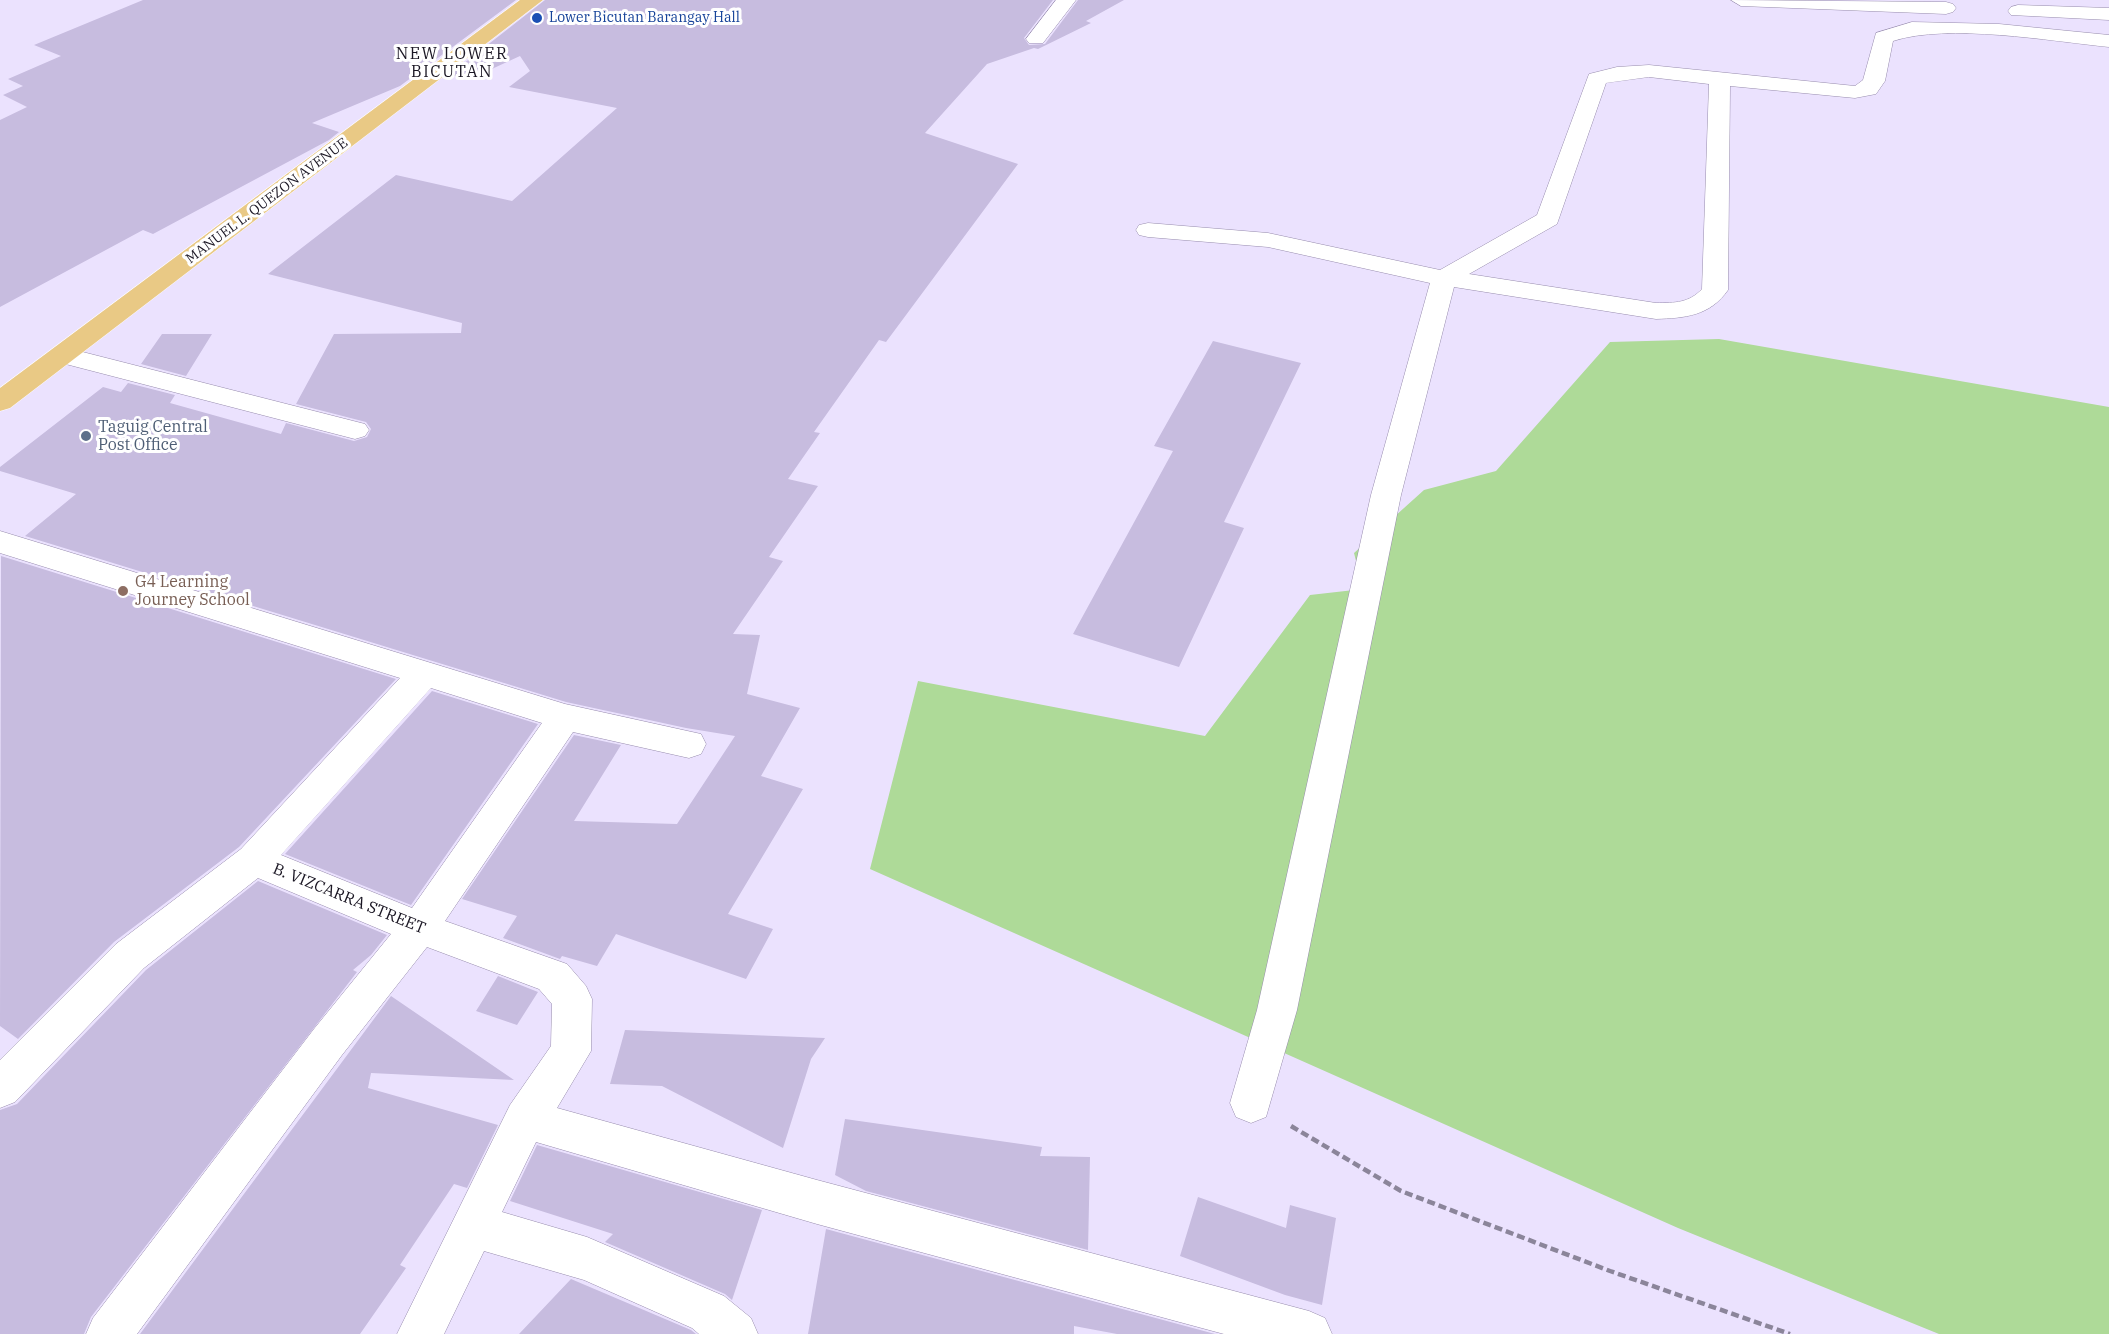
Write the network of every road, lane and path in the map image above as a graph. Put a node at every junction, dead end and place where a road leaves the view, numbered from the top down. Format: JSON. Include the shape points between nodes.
{"nodes":[{"id":1,"x":533,"y":0,"type":"edge"},
{"id":2,"x":1066,"y":0,"type":"edge"},
{"id":3,"x":1741,"y":0,"type":"edge"},
{"id":4,"x":2012,"y":7,"type":"edge"},
{"id":5,"x":1966,"y":9,"type":"dead end"},
{"id":6,"x":2097,"y":9,"type":"edge"},
{"id":7,"x":1036,"y":39,"type":"dead end"},
{"id":8,"x":2109,"y":41,"type":"edge"},
{"id":9,"x":1720,"y":77,"type":"junction"},
{"id":10,"x":1148,"y":230,"type":"dead end"},
{"id":11,"x":1444,"y":278,"type":"junction"},
{"id":12,"x":63,"y":355,"type":"junction"},
{"id":13,"x":0,"y":402,"type":"edge"},
{"id":14,"x":355,"y":430,"type":"dead end"},
{"id":15,"x":0,"y":542,"type":"edge"},
{"id":16,"x":425,"y":673,"type":"junction"},
{"id":17,"x":565,"y":717,"type":"junction"},
{"id":18,"x":689,"y":744,"type":"dead end"},
{"id":19,"x":254,"y":860,"type":"junction"},
{"id":20,"x":418,"y":928,"type":"junction"},
{"id":21,"x":0,"y":1088,"type":"edge"},
{"id":22,"x":1251,"y":1103,"type":"joint"},
{"id":23,"x":525,"y":1119,"type":"junction"},
{"id":24,"x":472,"y":1225,"type":"junction"},
{"id":25,"x":109,"y":1334,"type":"edge"},
{"id":26,"x":420,"y":1334,"type":"edge"},
{"id":27,"x":735,"y":1334,"type":"edge"},
{"id":28,"x":1309,"y":1334,"type":"edge"},
{"id":29,"x":1790,"y":1334,"type":"edge"}],
"edges":[{"from":1,"to":12,"type":"main road","name":"MANUEL L. QUEZON AVENUE"},
{"from":2,"to":7,"type":"street"},
{"from":3,"to":5,"type":"street"},
{"from":4,"to":6,"type":"street"},
{"from":8,"to":9,"type":"street","via":[[1999,30],[1912,28],[1883,37],[1874,81],[1868,89],[1855,92]]},
{"from":9,"to":11,"type":"street","via":[[1649,70],[1598,79],[1548,219]]},
{"from":9,"to":11,"type":"street","via":[[1717,267],[1715,290],[1704,304],[1685,310],[1656,310]]},
{"from":10,"to":11,"type":"street","via":[[1268,240]]},
{"from":11,"to":22,"type":"street","via":[[1386,495],[1277,1010]]},
{"from":12,"to":13,"type":"main road","name":"MANUEL L. QUEZON AVENUE"},
{"from":12,"to":14,"type":"street"},
{"from":15,"to":16,"type":"street"},
{"from":16,"to":17,"type":"street"},
{"from":16,"to":19,"type":"street","name":"B. VIZCARRA STREET"},
{"from":17,"to":18,"type":"street"},
{"from":17,"to":20,"type":"street"},
{"from":19,"to":20,"type":"street","name":"B. VIZCARRA STREET"},
{"from":19,"to":21,"type":"street","via":[[130,956]]},
{"from":20,"to":23,"type":"street","name":"B. VIZCARRA STREET","via":[[553,976],[572,999],[571,1051]]},
{"from":20,"to":25,"type":"street"},
{"from":22,"to":29,"type":"path","via":[[1401,1191]]},
{"from":23,"to":24,"type":"street","name":"B. VIZCARRA STREET"},
{"from":23,"to":28,"type":"street"},
{"from":24,"to":26,"type":"street","name":"B. VIZCARRA STREET"},
{"from":24,"to":27,"type":"street","via":[[587,1258],[708,1311]]}]}
